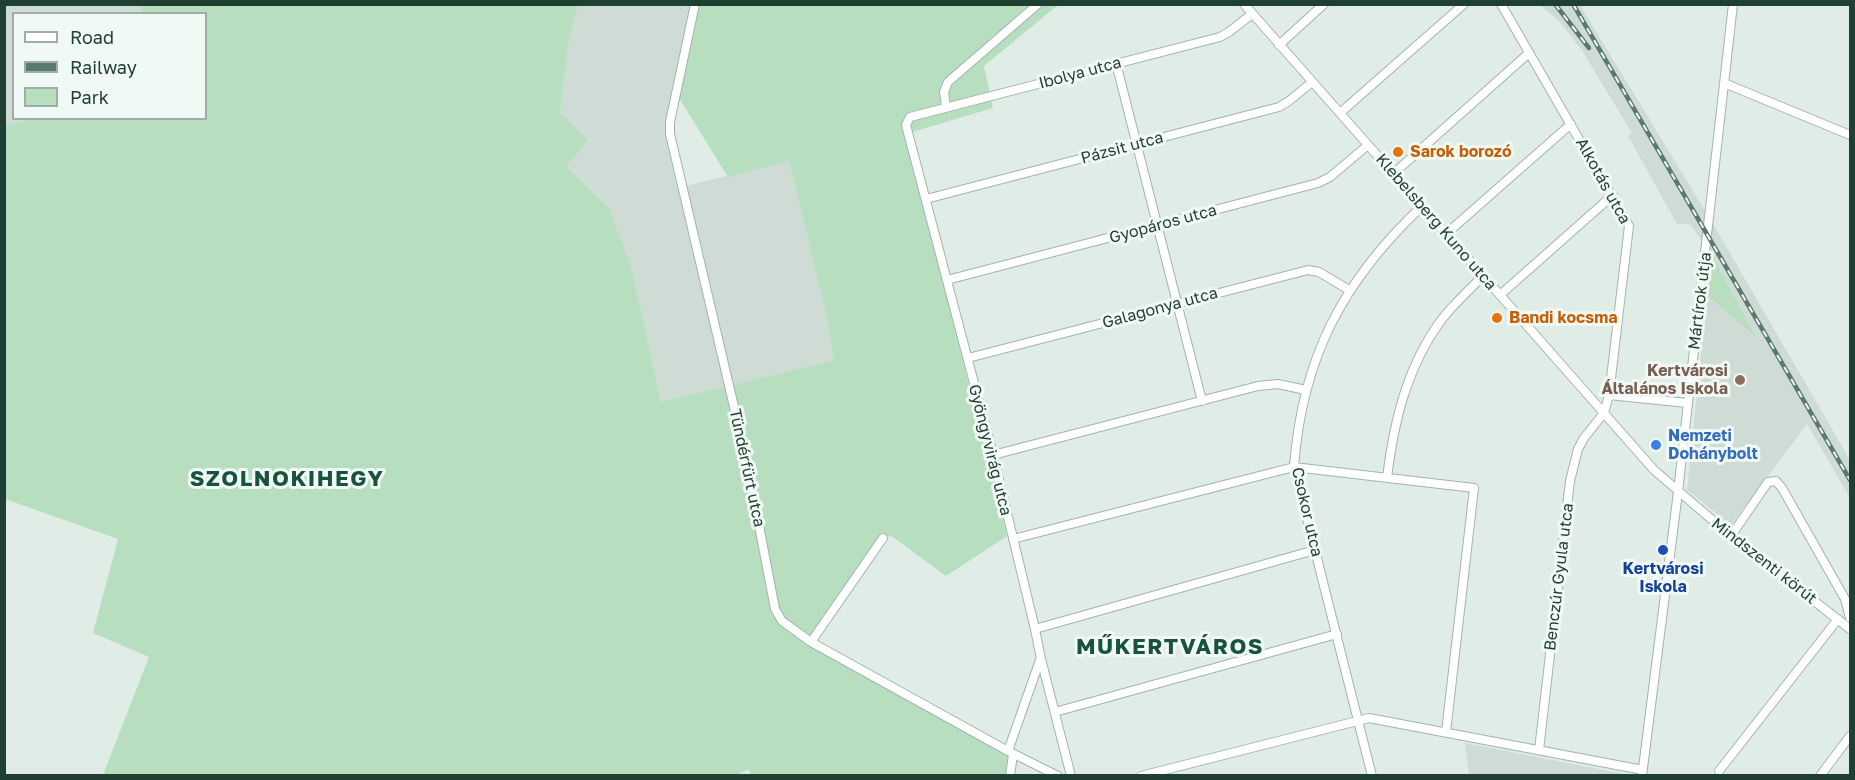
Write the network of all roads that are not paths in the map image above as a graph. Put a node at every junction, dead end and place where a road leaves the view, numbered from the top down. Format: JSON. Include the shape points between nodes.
{"nodes":[{"id":1,"x":695,"y":4,"type":"edge"},
{"id":2,"x":1038,"y":4,"type":"edge"},
{"id":3,"x":1244,"y":4,"type":"edge"},
{"id":4,"x":1324,"y":4,"type":"edge"},
{"id":5,"x":1464,"y":4,"type":"edge"},
{"id":6,"x":1501,"y":4,"type":"edge"},
{"id":7,"x":1733,"y":4,"type":"edge"},
{"id":8,"x":1252,"y":14,"type":"junction"},
{"id":9,"x":1279,"y":45,"type":"junction"},
{"id":10,"x":1529,"y":52,"type":"junction"},
{"id":11,"x":1116,"y":63,"type":"junction"},
{"id":12,"x":1312,"y":82,"type":"junction"},
{"id":13,"x":1724,"y":83,"type":"junction"},
{"id":14,"x":946,"y":107,"type":"junction"},
{"id":15,"x":1340,"y":113,"type":"junction"},
{"id":16,"x":1571,"y":124,"type":"junction"},
{"id":17,"x":906,"y":125,"type":"joint"},
{"id":18,"x":1851,"y":135,"type":"edge"},
{"id":19,"x":1137,"y":144,"type":"junction"},
{"id":20,"x":1368,"y":145,"type":"junction"},
{"id":21,"x":1393,"y":174,"type":"junction"},
{"id":22,"x":1613,"y":195,"type":"junction"},
{"id":23,"x":926,"y":200,"type":"junction"},
{"id":24,"x":1421,"y":207,"type":"junction"},
{"id":25,"x":1157,"y":226,"type":"junction"},
{"id":26,"x":1446,"y":234,"type":"junction"},
{"id":27,"x":1483,"y":276,"type":"junction"},
{"id":28,"x":946,"y":280,"type":"junction"},
{"id":29,"x":1349,"y":290,"type":"junction"},
{"id":30,"x":1500,"y":295,"type":"junction"},
{"id":31,"x":1177,"y":304,"type":"junction"},
{"id":32,"x":968,"y":358,"type":"junction"},
{"id":33,"x":1306,"y":390,"type":"junction"},
{"id":34,"x":1609,"y":395,"type":"junction"},
{"id":35,"x":1202,"y":401,"type":"junction"},
{"id":36,"x":1687,"y":403,"type":"junction"},
{"id":37,"x":1604,"y":413,"type":"junction"},
{"id":38,"x":993,"y":455,"type":"junction"},
{"id":39,"x":1294,"y":467,"type":"junction"},
{"id":40,"x":1387,"y":478,"type":"junction"},
{"id":41,"x":1678,"y":492,"type":"junction"},
{"id":42,"x":1731,"y":536,"type":"junction"},
{"id":43,"x":883,"y":538,"type":"dead end"},
{"id":44,"x":1013,"y":539,"type":"junction"},
{"id":45,"x":1315,"y":550,"type":"junction"},
{"id":46,"x":1851,"y":618,"type":"edge"},
{"id":47,"x":1838,"y":619,"type":"junction"},
{"id":48,"x":1035,"y":629,"type":"junction"},
{"id":49,"x":1851,"y":629,"type":"edge"},
{"id":50,"x":1336,"y":634,"type":"junction"},
{"id":51,"x":812,"y":642,"type":"junction"},
{"id":52,"x":1041,"y":659,"type":"junction"},
{"id":53,"x":1055,"y":712,"type":"junction"},
{"id":54,"x":1359,"y":720,"type":"junction"},
{"id":55,"x":1446,"y":732,"type":"junction"},
{"id":56,"x":1851,"y":736,"type":"edge"},
{"id":57,"x":1539,"y":750,"type":"junction"},
{"id":58,"x":1011,"y":752,"type":"junction"},
{"id":59,"x":1719,"y":771,"type":"dead end"},
{"id":60,"x":1642,"y":773,"type":"edge"},
{"id":61,"x":1010,"y":776,"type":"edge"},
{"id":62,"x":1058,"y":776,"type":"edge"},
{"id":63,"x":1071,"y":776,"type":"edge"},
{"id":64,"x":1141,"y":776,"type":"edge"},
{"id":65,"x":1372,"y":776,"type":"edge"},
{"id":66,"x":1820,"y":776,"type":"edge"}],
"edges":[{"from":1,"to":51,"type":"street","name":"Tündérfürt utca","via":[[670,122],[672,146],[746,458],[775,609],[782,621]]},
{"from":2,"to":14,"type":"street","via":[[948,82],[944,92]]},
{"from":3,"to":8,"type":"street","name":"Klebelsberg Kuno utca"},
{"from":4,"to":9,"type":"street"},
{"from":5,"to":15,"type":"street"},
{"from":6,"to":10,"type":"street","name":"Alkotás utca"},
{"from":7,"to":13,"type":"street","name":"Mártírok útja"},
{"from":8,"to":9,"type":"street","name":"Klebelsberg Kuno utca"},
{"from":8,"to":11,"type":"street","name":"Ibolya utca","via":[[1224,35]]},
{"from":9,"to":12,"type":"street","name":"Klebelsberg Kuno utca"},
{"from":10,"to":16,"type":"street","name":"Alkotás utca"},
{"from":10,"to":21,"type":"street"},
{"from":11,"to":14,"type":"street","name":"Ibolya utca"},
{"from":11,"to":19,"type":"street"},
{"from":12,"to":15,"type":"street","name":"Klebelsberg Kuno utca"},
{"from":12,"to":19,"type":"street","name":"Pázsit utca","via":[[1279,106]]},
{"from":13,"to":18,"type":"street"},
{"from":13,"to":36,"type":"street","name":"Mártírok útja"},
{"from":14,"to":17,"type":"street","name":"Ibolya utca","via":[[910,117]]},
{"from":15,"to":20,"type":"street","name":"Klebelsberg Kuno utca"},
{"from":16,"to":22,"type":"street","name":"Alkotás utca"},
{"from":16,"to":26,"type":"street"},
{"from":17,"to":23,"type":"street","name":"Gyöngyvirág utca"},
{"from":19,"to":23,"type":"street","name":"Pázsit utca"},
{"from":19,"to":25,"type":"street"},
{"from":20,"to":21,"type":"street","name":"Klebelsberg Kuno utca"},
{"from":20,"to":25,"type":"street","name":"Gyopáros utca","via":[[1318,183]]},
{"from":21,"to":24,"type":"street","name":"Klebelsberg Kuno utca"},
{"from":22,"to":30,"type":"street"},
{"from":22,"to":34,"type":"street","name":"Alkotás utca","via":[[1630,233]]},
{"from":23,"to":28,"type":"street","name":"Gyöngyvirág utca"},
{"from":24,"to":26,"type":"street","name":"Klebelsberg Kuno utca"},
{"from":24,"to":29,"type":"street","name":"Csokor utca","via":[[1378,251]]},
{"from":25,"to":28,"type":"street","name":"Gyopáros utca"},
{"from":25,"to":31,"type":"street"},
{"from":26,"to":27,"type":"street","name":"Klebelsberg Kuno utca"},
{"from":27,"to":30,"type":"street","name":"Klebelsberg Kuno utca"},
{"from":27,"to":40,"type":"street","via":[[1442,319],[1408,380],[1393,431]]},
{"from":28,"to":32,"type":"street","name":"Gyöngyvirág utca"},
{"from":29,"to":31,"type":"street","name":"Galagonya utca","via":[[1319,272],[1308,270]]},
{"from":29,"to":33,"type":"street","name":"Csokor utca","via":[[1324,338]]},
{"from":30,"to":37,"type":"street","name":"Klebelsberg Kuno utca"},
{"from":31,"to":32,"type":"street","name":"Galagonya utca"},
{"from":31,"to":35,"type":"street"},
{"from":32,"to":38,"type":"street","name":"Gyöngyvirág utca"},
{"from":33,"to":35,"type":"street","via":[[1269,384]]},
{"from":33,"to":39,"type":"street","name":"Csokor utca"},
{"from":34,"to":36,"type":"street"},
{"from":34,"to":37,"type":"street","name":"Alkotás utca"},
{"from":35,"to":38,"type":"street"},
{"from":36,"to":41,"type":"street","name":"Mártírok útja"},
{"from":37,"to":41,"type":"street","name":"Klebelsberg Kuno utca"},
{"from":37,"to":57,"type":"street","name":"Benczúr Gyula utca","via":[[1584,438],[1573,463]]},
{"from":38,"to":44,"type":"street","name":"Gyöngyvirág utca"},
{"from":39,"to":40,"type":"street"},
{"from":39,"to":44,"type":"street"},
{"from":39,"to":45,"type":"street","name":"Csokor utca"},
{"from":40,"to":55,"type":"street","via":[[1474,488]]},
{"from":41,"to":42,"type":"street","name":"Mindszenti körút"},
{"from":41,"to":60,"type":"street","name":"Mártírok útja"},
{"from":42,"to":46,"type":"street","via":[[1768,482],[1776,481],[1845,599]]},
{"from":42,"to":47,"type":"street","name":"Mindszenti körút"},
{"from":43,"to":51,"type":"street"},
{"from":44,"to":48,"type":"street","name":"Gyöngyvirág utca"},
{"from":45,"to":48,"type":"street"},
{"from":45,"to":50,"type":"street","name":"Csokor utca"},
{"from":47,"to":49,"type":"street","name":"Mindszenti körút"},
{"from":47,"to":59,"type":"street"},
{"from":48,"to":52,"type":"street","name":"Gyöngyvirág utca"},
{"from":50,"to":53,"type":"street"},
{"from":50,"to":54,"type":"street","name":"Csokor utca"},
{"from":51,"to":58,"type":"street","name":"Tündérfürt utca"},
{"from":52,"to":53,"type":"street","name":"Gyöngyvirág utca"},
{"from":52,"to":58,"type":"street"},
{"from":53,"to":63,"type":"street","name":"Gyöngyvirág utca"},
{"from":54,"to":55,"type":"street","via":[[1369,718]]},
{"from":54,"to":64,"type":"street"},
{"from":54,"to":65,"type":"street","name":"Csokor utca"},
{"from":55,"to":57,"type":"street"},
{"from":56,"to":66,"type":"street"},
{"from":57,"to":60,"type":"street"},
{"from":58,"to":61,"type":"street"},
{"from":58,"to":62,"type":"street","name":"Tündérfürt utca"}]}
